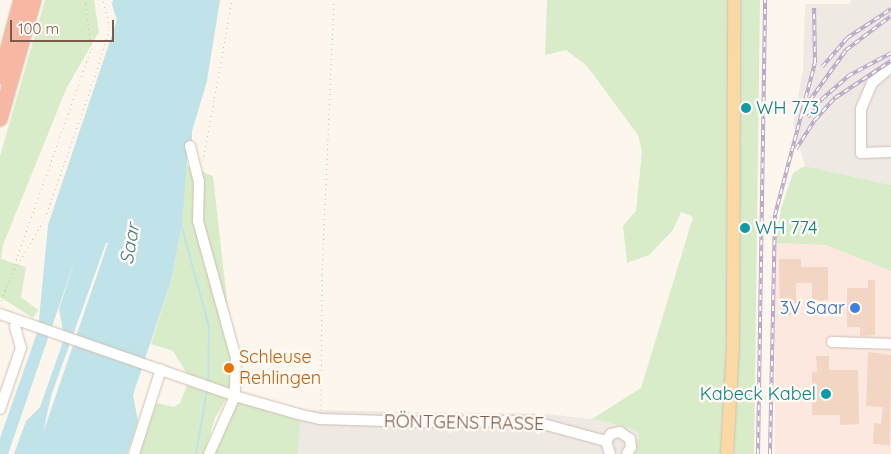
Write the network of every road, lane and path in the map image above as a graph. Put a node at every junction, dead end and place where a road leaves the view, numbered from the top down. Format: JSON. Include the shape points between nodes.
{"nodes":[{"id":1,"x":21,"y":0,"type":"edge"},
{"id":2,"x":34,"y":0,"type":"edge"},
{"id":3,"x":85,"y":0,"type":"edge"},
{"id":4,"x":103,"y":0,"type":"edge"},
{"id":5,"x":232,"y":0,"type":"edge"},
{"id":6,"x":334,"y":0,"type":"edge"},
{"id":7,"x":734,"y":0,"type":"edge"},
{"id":8,"x":891,"y":67,"type":"edge"},
{"id":9,"x":0,"y":77,"type":"edge"},
{"id":10,"x":0,"y":119,"type":"edge"},
{"id":11,"x":190,"y":146,"type":"dead end"},
{"id":12,"x":891,"y":152,"type":"edge"},
{"id":13,"x":202,"y":162,"type":"dead end"},
{"id":14,"x":10,"y":278,"type":"junction"},
{"id":15,"x":0,"y":305,"type":"edge"},
{"id":16,"x":0,"y":314,"type":"edge"},
{"id":17,"x":17,"y":320,"type":"junction"},
{"id":18,"x":832,"y":342,"type":"dead end"},
{"id":19,"x":891,"y":344,"type":"edge"},
{"id":20,"x":161,"y":369,"type":"junction"},
{"id":21,"x":235,"y":396,"type":"junction"},
{"id":22,"x":0,"y":409,"type":"edge"},
{"id":23,"x":320,"y":418,"type":"junction"},
{"id":24,"x":606,"y":440,"type":"junction"},
{"id":25,"x":134,"y":454,"type":"edge"},
{"id":26,"x":209,"y":454,"type":"edge"},
{"id":27,"x":610,"y":454,"type":"edge"},
{"id":28,"x":627,"y":454,"type":"edge"},
{"id":29,"x":727,"y":454,"type":"edge"}],
"edges":[{"from":1,"to":9,"type":"highway"},
{"from":2,"to":10,"type":"highway"},
{"from":3,"to":14,"type":"path","via":[[91,49]]},
{"from":4,"to":14,"type":"path","via":[[110,27],[96,73],[45,218]]},
{"from":5,"to":13,"type":"path"},
{"from":6,"to":23,"type":"path","via":[[322,274]]},
{"from":7,"to":29,"type":"main road","via":[[733,364]]},
{"from":8,"to":12,"type":"street","via":[[872,83],[864,100],[861,153]]},
{"from":11,"to":21,"type":"street","via":[[199,181],[198,221],[236,358]]},
{"from":14,"to":15,"type":"path"},
{"from":16,"to":17,"type":"street","name":"RÖNTGENSTRASSE"},
{"from":17,"to":20,"type":"street","name":"RÖNTGENSTRASSE"},
{"from":17,"to":22,"type":"street","via":[[15,327],[21,348]]},
{"from":18,"to":19,"type":"street"},
{"from":20,"to":21,"type":"street","name":"RÖNTGENSTRASSE"},
{"from":20,"to":25,"type":"street"},
{"from":21,"to":23,"type":"street","name":"RÖNTGENSTRASSE"},
{"from":21,"to":26,"type":"street"},
{"from":23,"to":24,"type":"street","name":"RÖNTGENSTRASSE","via":[[532,421]]},
{"from":24,"to":27,"type":"street"},
{"from":24,"to":28,"type":"street","via":[[615,432],[624,433],[631,443]]}]}
